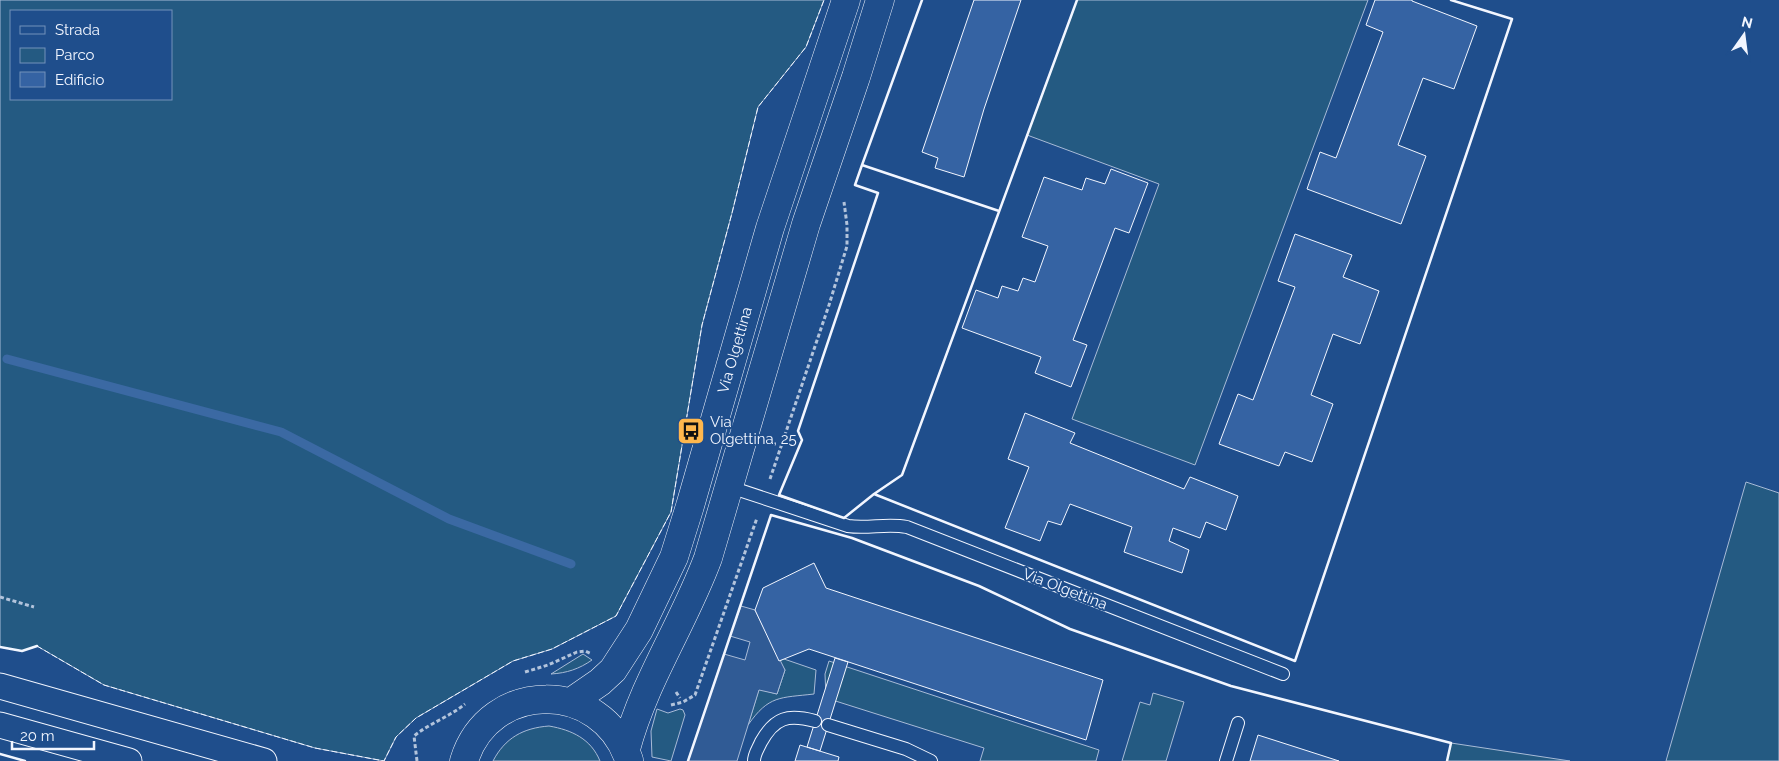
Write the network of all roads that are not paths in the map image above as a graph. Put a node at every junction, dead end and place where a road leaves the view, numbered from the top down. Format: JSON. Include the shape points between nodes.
{"nodes":[{"id":1,"x":846,"y":0,"type":"edge"},
{"id":2,"x":880,"y":0,"type":"edge"},
{"id":3,"x":730,"y":487,"type":"junction"},
{"id":4,"x":1283,"y":674,"type":"dead end"},
{"id":5,"x":0,"y":686,"type":"edge"},
{"id":6,"x":570,"y":702,"type":"junction"},
{"id":7,"x":815,"y":721,"type":"dead end"},
{"id":8,"x":1238,"y":724,"type":"dead end"},
{"id":9,"x":0,"y":725,"type":"edge"},
{"id":10,"x":828,"y":725,"type":"dead end"},
{"id":11,"x":628,"y":755,"type":"edge"},
{"id":12,"x":463,"y":760,"type":"edge"},
{"id":13,"x":129,"y":761,"type":"edge"},
{"id":14,"x":264,"y":761,"type":"edge"},
{"id":15,"x":754,"y":761,"type":"edge"},
{"id":16,"x":931,"y":761,"type":"edge"},
{"id":17,"x":1226,"y":761,"type":"edge"}],
"edges":[{"from":1,"to":6,"type":"street","name":"Via Olgettina","via":[[770,228],[674,557],[639,630],[613,670]]},
{"from":2,"to":3,"type":"street","via":[[806,224]]},
{"from":3,"to":4,"type":"lane","name":"Via Olgettina","via":[[848,526],[907,527]]},
{"from":3,"to":11,"type":"street","via":[[698,584],[634,720]]},
{"from":5,"to":14,"type":"street"},
{"from":6,"to":11,"type":"street","via":[[598,715],[609,725]]},
{"from":6,"to":12,"type":"street","via":[[541,699],[506,709],[478,732]]},
{"from":7,"to":15,"type":"lane","via":[[789,717],[776,723],[766,733]]},
{"from":8,"to":17,"type":"lane"},
{"from":9,"to":13,"type":"street"},
{"from":10,"to":16,"type":"lane","via":[[906,749]]}]}
